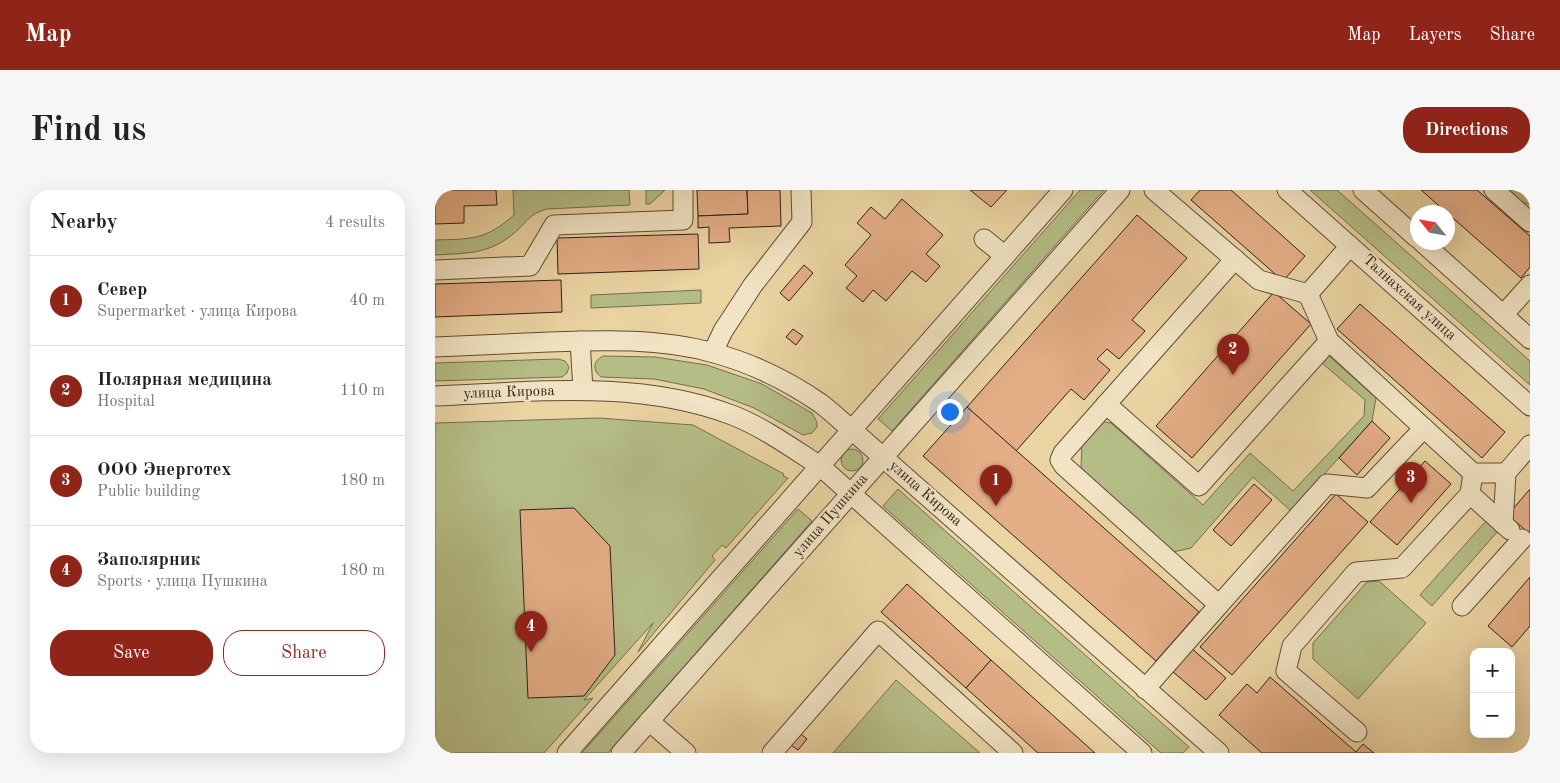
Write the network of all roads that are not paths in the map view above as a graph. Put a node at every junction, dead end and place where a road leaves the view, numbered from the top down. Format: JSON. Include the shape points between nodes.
{"nodes":[{"id":1,"x":683,"y":190,"type":"edge"},
{"id":2,"x":801,"y":190,"type":"edge"},
{"id":3,"x":1063,"y":190,"type":"edge"},
{"id":4,"x":1120,"y":190,"type":"edge"},
{"id":5,"x":1154,"y":190,"type":"edge"},
{"id":6,"x":1287,"y":190,"type":"edge"},
{"id":7,"x":1363,"y":190,"type":"edge"},
{"id":8,"x":1494,"y":190,"type":"edge"},
{"id":9,"x":1530,"y":222,"type":"edge"},
{"id":10,"x":1410,"y":232,"type":"edge"},
{"id":11,"x":984,"y":239,"type":"dead end"},
{"id":12,"x":1351,"y":246,"type":"junction"},
{"id":13,"x":1431,"y":250,"type":"edge"},
{"id":14,"x":1005,"y":256,"type":"junction"},
{"id":15,"x":1235,"y":260,"type":"junction"},
{"id":16,"x":435,"y":270,"type":"edge"},
{"id":17,"x":1530,"y":285,"type":"edge"},
{"id":18,"x":1308,"y":294,"type":"junction"},
{"id":19,"x":1503,"y":315,"type":"junction"},
{"id":20,"x":1530,"y":339,"type":"edge"},
{"id":21,"x":580,"y":341,"type":"junction"},
{"id":22,"x":1329,"y":341,"type":"junction"},
{"id":23,"x":435,"y":347,"type":"edge"},
{"id":24,"x":713,"y":352,"type":"junction"},
{"id":25,"x":583,"y":390,"type":"junction"},
{"id":26,"x":435,"y":396,"type":"edge"},
{"id":27,"x":1106,"y":404,"type":"junction"},
{"id":28,"x":1530,"y":406,"type":"edge"},
{"id":29,"x":1424,"y":428,"type":"junction"},
{"id":30,"x":851,"y":430,"type":"junction"},
{"id":31,"x":1530,"y":445,"type":"edge"},
{"id":32,"x":883,"y":457,"type":"junction"},
{"id":33,"x":820,"y":466,"type":"junction"},
{"id":34,"x":1473,"y":473,"type":"junction"},
{"id":35,"x":1506,"y":473,"type":"junction"},
{"id":36,"x":851,"y":494,"type":"junction"},
{"id":37,"x":1469,"y":494,"type":"junction"},
{"id":38,"x":1503,"y":524,"type":"junction"},
{"id":39,"x":1526,"y":543,"type":"edge"},
{"id":40,"x":1219,"y":605,"type":"junction"},
{"id":41,"x":1462,"y":606,"type":"dead end"},
{"id":42,"x":1145,"y":688,"type":"junction"},
{"id":43,"x":649,"y":721,"type":"junction"},
{"id":44,"x":1357,"y":732,"type":"dead end"},
{"id":45,"x":567,"y":753,"type":"edge"},
{"id":46,"x":621,"y":753,"type":"edge"},
{"id":47,"x":686,"y":753,"type":"edge"},
{"id":48,"x":771,"y":753,"type":"edge"},
{"id":49,"x":1013,"y":753,"type":"edge"},
{"id":50,"x":1142,"y":753,"type":"edge"},
{"id":51,"x":1219,"y":753,"type":"edge"}],
"edges":[{"from":1,"to":16,"type":"street","via":[[683,220],[554,225],[530,266]]},
{"from":2,"to":24,"type":"street","via":[[802,222],[753,285]]},
{"from":3,"to":14,"type":"street"},
{"from":4,"to":32,"type":"street","name":"улица Пушкина"},
{"from":5,"to":15,"type":"street"},
{"from":6,"to":12,"type":"street","name":"Талнахская улица"},
{"from":7,"to":10,"type":"street"},
{"from":8,"to":9,"type":"street"},
{"from":11,"to":14,"type":"street"},
{"from":12,"to":18,"type":"street"},
{"from":12,"to":28,"type":"street","name":"Талнахская улица"},
{"from":13,"to":19,"type":"street"},
{"from":14,"to":30,"type":"street"},
{"from":15,"to":18,"type":"street","via":[[1259,280]]},
{"from":15,"to":27,"type":"street"},
{"from":17,"to":19,"type":"street"},
{"from":18,"to":22,"type":"street"},
{"from":19,"to":20,"type":"street"},
{"from":21,"to":23,"type":"street","name":"улица Кирова"},
{"from":21,"to":24,"type":"street","name":"улица Кирова","via":[[668,344]]},
{"from":21,"to":25,"type":"street"},
{"from":22,"to":27,"type":"street","via":[[1199,486]]},
{"from":22,"to":29,"type":"street"},
{"from":24,"to":30,"type":"street","name":"улица Кирова","via":[[755,367],[799,390]]},
{"from":25,"to":26,"type":"street","name":"улица Кирова"},
{"from":25,"to":33,"type":"street","name":"улица Кирова","via":[[658,395],[697,403],[733,415]]},
{"from":27,"to":40,"type":"street","via":[[1060,460]]},
{"from":29,"to":34,"type":"street"},
{"from":29,"to":40,"type":"street","via":[[1367,488],[1327,484]]},
{"from":30,"to":32,"type":"street","name":"улица Кирова"},
{"from":30,"to":33,"type":"street"},
{"from":31,"to":35,"type":"street"},
{"from":32,"to":36,"type":"street","name":"улица Пушкина"},
{"from":32,"to":42,"type":"street","name":"улица Кирова"},
{"from":33,"to":36,"type":"street","name":"улица Кирова"},
{"from":33,"to":45,"type":"street"},
{"from":34,"to":35,"type":"street"},
{"from":34,"to":37,"type":"street"},
{"from":35,"to":38,"type":"street"},
{"from":36,"to":43,"type":"street","name":"улица Пушкина"},
{"from":36,"to":50,"type":"street","name":"улица Кирова"},
{"from":37,"to":38,"type":"street"},
{"from":37,"to":44,"type":"street","via":[[1403,568],[1356,572],[1292,646],[1286,671]]},
{"from":38,"to":39,"type":"street"},
{"from":39,"to":41,"type":"street"},
{"from":40,"to":42,"type":"street"},
{"from":42,"to":51,"type":"street","name":"улица Кирова"},
{"from":43,"to":46,"type":"street","name":"улица Пушкина"},
{"from":43,"to":47,"type":"street"},
{"from":48,"to":49,"type":"street","via":[[878,630]]}]}
